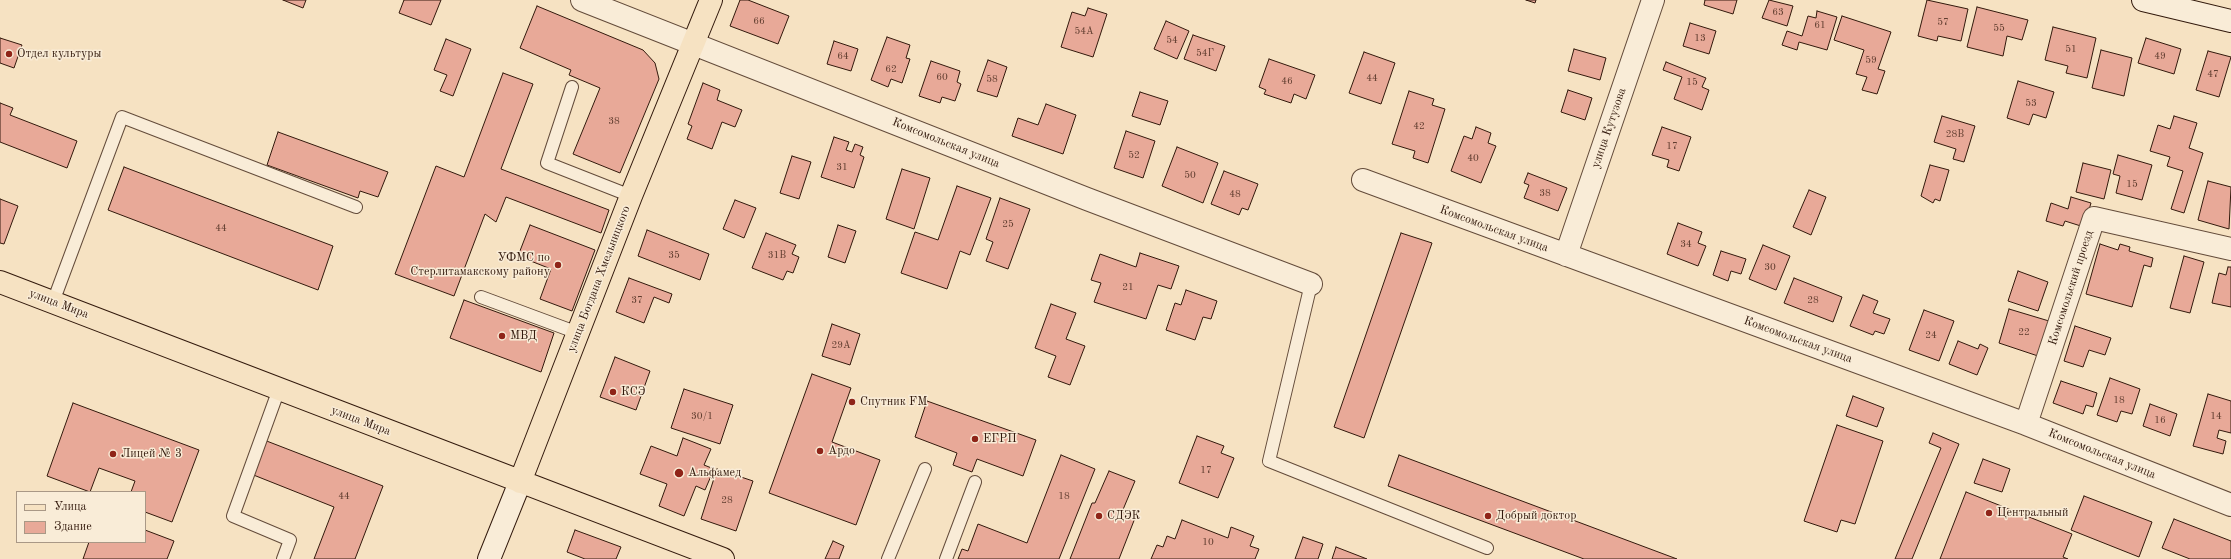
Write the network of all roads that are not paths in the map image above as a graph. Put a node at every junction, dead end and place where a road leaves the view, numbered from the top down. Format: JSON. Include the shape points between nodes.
{"nodes":[{"id":1,"x":582,"y":0,"type":"edge"},
{"id":2,"x":711,"y":0,"type":"edge"},
{"id":3,"x":1653,"y":0,"type":"edge"},
{"id":4,"x":2143,"y":0,"type":"edge"},
{"id":5,"x":2231,"y":21,"type":"edge"},
{"id":6,"x":694,"y":44,"type":"junction"},
{"id":7,"x":572,"y":87,"type":"dead end"},
{"id":8,"x":1363,"y":180,"type":"dead end"},
{"id":9,"x":632,"y":196,"type":"junction"},
{"id":10,"x":356,"y":207,"type":"dead end"},
{"id":11,"x":2231,"y":249,"type":"edge"},
{"id":12,"x":1566,"y":255,"type":"junction"},
{"id":13,"x":0,"y":282,"type":"edge"},
{"id":14,"x":1311,"y":284,"type":"joint"},
{"id":15,"x":481,"y":298,"type":"dead end"},
{"id":16,"x":53,"y":302,"type":"junction"},
{"id":17,"x":578,"y":332,"type":"junction"},
{"id":18,"x":279,"y":389,"type":"junction"},
{"id":19,"x":2026,"y":424,"type":"junction"},
{"id":20,"x":925,"y":469,"type":"dead end"},
{"id":21,"x":520,"y":482,"type":"junction"},
{"id":22,"x":975,"y":482,"type":"dead end"},
{"id":23,"x":2231,"y":505,"type":"edge"},
{"id":24,"x":1487,"y":548,"type":"dead end"},
{"id":25,"x":283,"y":559,"type":"edge"},
{"id":26,"x":489,"y":559,"type":"edge"},
{"id":27,"x":723,"y":559,"type":"edge"},
{"id":28,"x":888,"y":559,"type":"edge"},
{"id":29,"x":946,"y":559,"type":"edge"}],
"edges":[{"from":1,"to":6,"type":"street","name":"Комсомольская улица"},
{"from":2,"to":6,"type":"main road","name":"улица Богдана Хмельницкого"},
{"from":3,"to":12,"type":"street","name":"улица Кутузова"},
{"from":4,"to":5,"type":"street"},
{"from":6,"to":9,"type":"main road","name":"улица Богдана Хмельницкого"},
{"from":6,"to":14,"type":"street","name":"Комсомольская улица"},
{"from":7,"to":9,"type":"lane","via":[[546,163]]},
{"from":8,"to":12,"type":"street","name":"Комсомольская улица"},
{"from":9,"to":17,"type":"main road","name":"улица Богдана Хмельницкого"},
{"from":10,"to":16,"type":"lane","via":[[122,117]]},
{"from":11,"to":19,"type":"street","name":"Комсомольский проезд","via":[[2094,218]]},
{"from":12,"to":19,"type":"street","name":"Комсомольская улица"},
{"from":13,"to":16,"type":"main road","name":"улица Мира"},
{"from":14,"to":24,"type":"lane","via":[[1269,461]]},
{"from":15,"to":17,"type":"lane"},
{"from":16,"to":18,"type":"main road","name":"улица Мира"},
{"from":17,"to":21,"type":"main road","name":"улица Богдана Хмельницкого"},
{"from":18,"to":21,"type":"main road","name":"улица Мира"},
{"from":18,"to":25,"type":"lane","via":[[234,516],[290,540]]},
{"from":19,"to":23,"type":"street","name":"Комсомольская улица"},
{"from":20,"to":28,"type":"lane"},
{"from":21,"to":26,"type":"street","name":"улица Богдана Хмельницкого"},
{"from":21,"to":27,"type":"main road","name":"улица Мира"},
{"from":22,"to":29,"type":"lane"}]}
